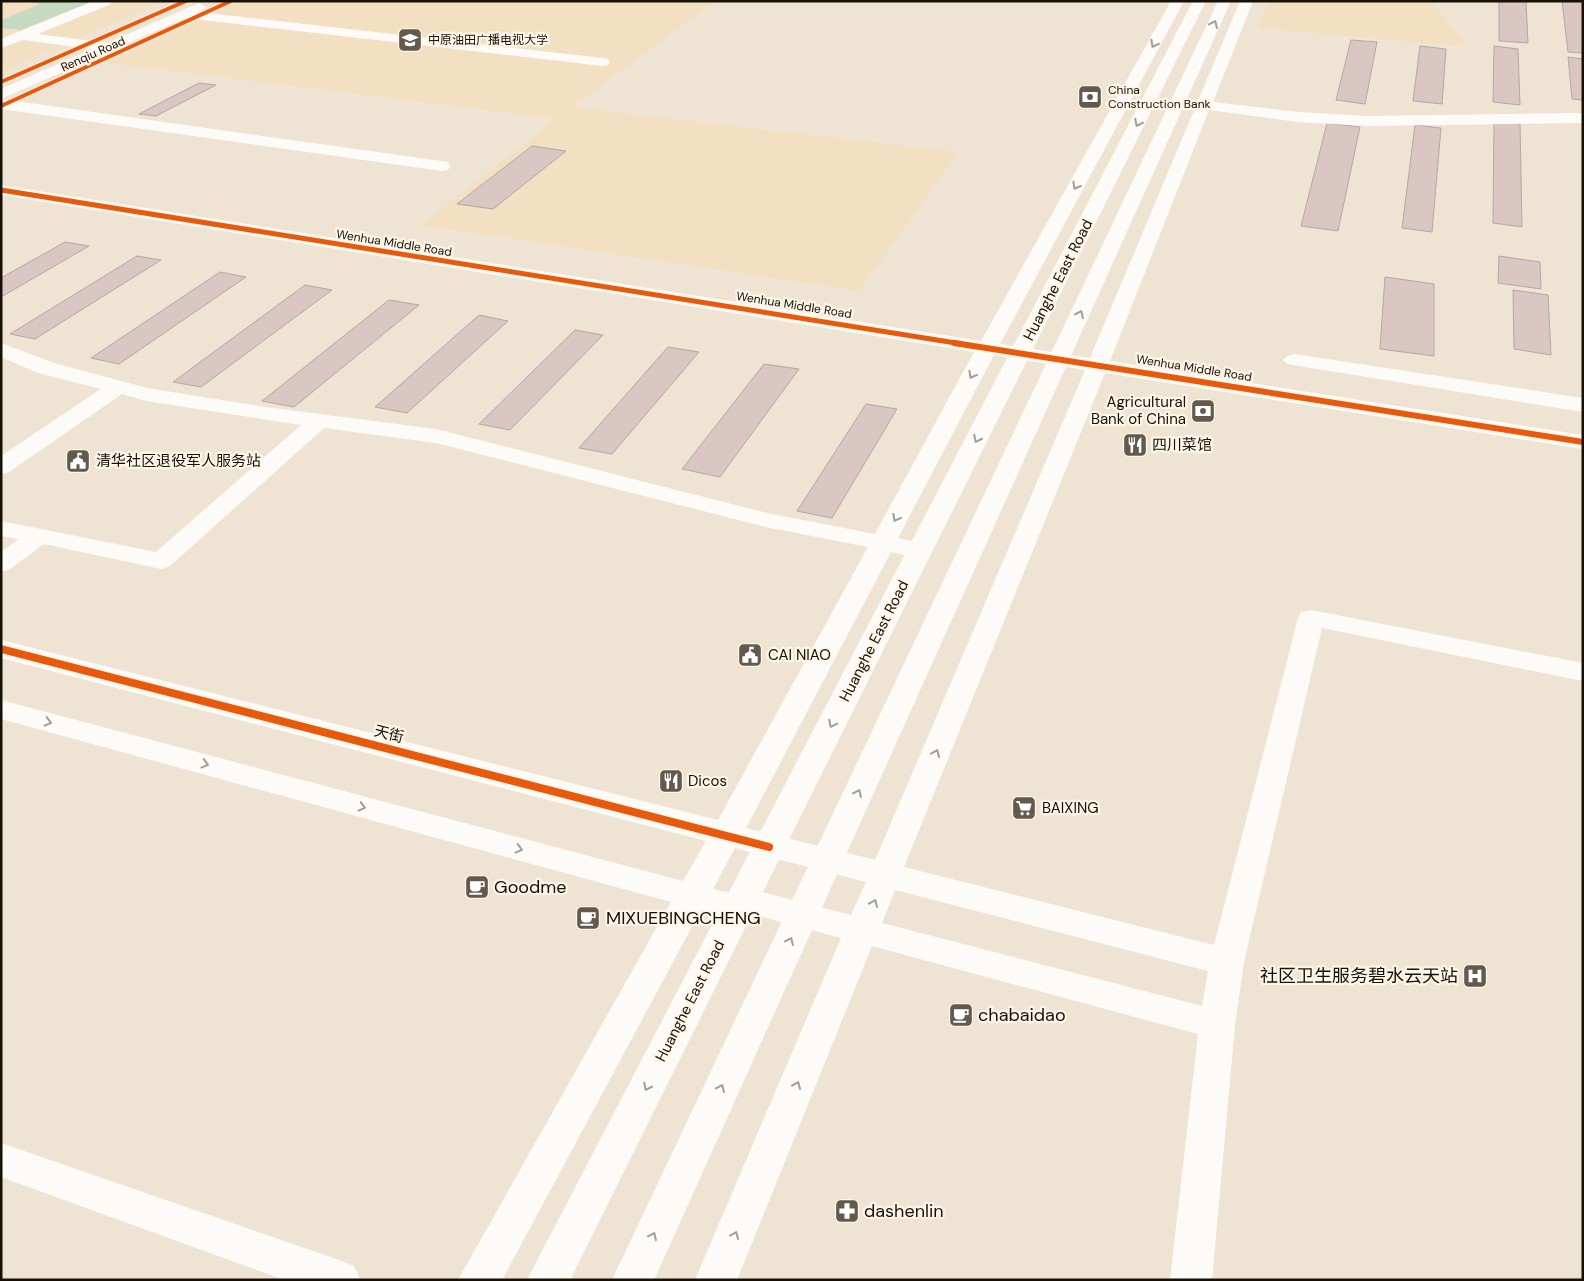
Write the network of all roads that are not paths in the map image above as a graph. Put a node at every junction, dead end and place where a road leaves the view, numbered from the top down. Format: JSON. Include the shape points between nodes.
{"nodes":[{"id":1,"x":106,"y":1,"type":"edge"},
{"id":2,"x":211,"y":1,"type":"edge"},
{"id":3,"x":1178,"y":1,"type":"edge"},
{"id":4,"x":1200,"y":1,"type":"edge"},
{"id":5,"x":1225,"y":1,"type":"edge"},
{"id":6,"x":1247,"y":1,"type":"edge"},
{"id":7,"x":183,"y":14,"type":"junction"},
{"id":8,"x":1,"y":33,"type":"edge"},
{"id":9,"x":21,"y":36,"type":"junction"},
{"id":10,"x":1,"y":44,"type":"edge"},
{"id":11,"x":108,"y":47,"type":"junction"},
{"id":12,"x":603,"y":62,"type":"dead end"},
{"id":13,"x":1,"y":95,"type":"edge"},
{"id":14,"x":1,"y":104,"type":"edge"},
{"id":15,"x":1204,"y":105,"type":"junction"},
{"id":16,"x":1583,"y":118,"type":"edge"},
{"id":17,"x":442,"y":166,"type":"dead end"},
{"id":18,"x":1,"y":181,"type":"edge"},
{"id":19,"x":1,"y":190,"type":"edge"},
{"id":20,"x":990,"y":342,"type":"junction"},
{"id":21,"x":1024,"y":347,"type":"junction"},
{"id":22,"x":1,"y":349,"type":"edge"},
{"id":23,"x":1062,"y":353,"type":"junction"},
{"id":24,"x":1101,"y":359,"type":"junction"},
{"id":25,"x":1294,"y":360,"type":"dead end"},
{"id":26,"x":1456,"y":385,"type":"junction"},
{"id":27,"x":118,"y":387,"type":"junction"},
{"id":28,"x":1583,"y":405,"type":"edge"},
{"id":29,"x":1456,"y":409,"type":"junction"},
{"id":30,"x":319,"y":421,"type":"junction"},
{"id":31,"x":1583,"y":430,"type":"edge"},
{"id":32,"x":1583,"y":442,"type":"edge"},
{"id":33,"x":1,"y":467,"type":"edge"},
{"id":34,"x":1,"y":528,"type":"edge"},
{"id":35,"x":39,"y":536,"type":"junction"},
{"id":36,"x":883,"y":542,"type":"junction"},
{"id":37,"x":920,"y":550,"type":"junction"},
{"id":38,"x":1,"y":564,"type":"edge"},
{"id":39,"x":1,"y":649,"type":"edge"},
{"id":40,"x":1583,"y":672,"type":"edge"},
{"id":41,"x":1,"y":709,"type":"edge"},
{"id":42,"x":725,"y":835,"type":"junction"},
{"id":43,"x":769,"y":847,"type":"junction"},
{"id":44,"x":826,"y":861,"type":"junction"},
{"id":45,"x":885,"y":876,"type":"junction"},
{"id":46,"x":692,"y":896,"type":"junction"},
{"id":47,"x":740,"y":904,"type":"junction"},
{"id":48,"x":802,"y":914,"type":"junction"},
{"id":49,"x":862,"y":930,"type":"junction"},
{"id":50,"x":1227,"y":962,"type":"junction"},
{"id":51,"x":1218,"y":1025,"type":"junction"},
{"id":52,"x":1,"y":1160,"type":"edge"},
{"id":53,"x":339,"y":1280,"type":"edge"},
{"id":54,"x":480,"y":1280,"type":"edge"},
{"id":55,"x":548,"y":1280,"type":"edge"},
{"id":56,"x":632,"y":1280,"type":"edge"},
{"id":57,"x":716,"y":1280,"type":"edge"},
{"id":58,"x":1191,"y":1280,"type":"edge"}],
"edges":[{"from":1,"to":9,"type":"street"},
{"from":2,"to":7,"type":"street","name":"Renqiu Road"},
{"from":3,"to":20,"type":"street","one_way":true},
{"from":4,"to":21,"type":"street","name":"Huanghe East Road","one_way":true},
{"from":23,"to":5,"type":"street","one_way":true},
{"from":6,"to":15,"type":"street"},
{"from":7,"to":11,"type":"street","name":"Renqiu Road"},
{"from":7,"to":12,"type":"street"},
{"from":8,"to":9,"type":"street"},
{"from":9,"to":10,"type":"street"},
{"from":9,"to":11,"type":"street"},
{"from":11,"to":13,"type":"street","name":"Renqiu Road"},
{"from":14,"to":17,"type":"street"},
{"from":15,"to":16,"type":"street","via":[[1298,117],[1367,121]]},
{"from":15,"to":24,"type":"street"},
{"from":18,"to":20,"type":"street","name":"Wenhua Middle Road"},
{"from":19,"to":20,"type":"street","name":"Wenhua Middle Road","via":[[456,264]]},
{"from":20,"to":21,"type":"street","name":"Wenhua Middle Road"},
{"from":20,"to":36,"type":"street","one_way":true},
{"from":21,"to":23,"type":"street","name":"Wenhua Middle Road"},
{"from":21,"to":37,"type":"street","name":"Huanghe East Road","one_way":true},
{"from":22,"to":27,"type":"street","via":[[46,368]]},
{"from":23,"to":24,"type":"street","name":"Wenhua Middle Road"},
{"from":44,"to":23,"type":"street","one_way":true},
{"from":24,"to":29,"type":"street","name":"Wenhua Middle Road"},
{"from":24,"to":32,"type":"street","name":"Wenhua Middle Road"},
{"from":45,"to":24,"type":"street","one_way":true},
{"from":25,"to":26,"type":"street"},
{"from":26,"to":28,"type":"street"},
{"from":26,"to":29,"type":"street"},
{"from":27,"to":30,"type":"street"},
{"from":27,"to":33,"type":"street"},
{"from":29,"to":31,"type":"street","name":"Wenhua Middle Road"},
{"from":30,"to":35,"type":"street","via":[[161,561]]},
{"from":30,"to":36,"type":"street","via":[[436,436],[766,520]]},
{"from":34,"to":35,"type":"street"},
{"from":35,"to":38,"type":"street"},
{"from":36,"to":37,"type":"street"},
{"from":36,"to":42,"type":"street"},
{"from":37,"to":43,"type":"street","name":"Huanghe East Road","one_way":true},
{"from":39,"to":42,"type":"street","name":"天街"},
{"from":40,"to":50,"type":"street","via":[[1311,618]]},
{"from":41,"to":46,"type":"street","one_way":true},
{"from":42,"to":43,"type":"street","name":"天街"},
{"from":42,"to":46,"type":"street"},
{"from":43,"to":44,"type":"street","name":"天街"},
{"from":43,"to":47,"type":"street","name":"Huanghe East Road"},
{"from":44,"to":45,"type":"street","name":"天街"},
{"from":44,"to":48,"type":"street"},
{"from":49,"to":45,"type":"street","one_way":true},
{"from":45,"to":50,"type":"street","name":"天街"},
{"from":46,"to":47,"type":"street"},
{"from":46,"to":54,"type":"street"},
{"from":47,"to":48,"type":"street"},
{"from":47,"to":55,"type":"street","name":"Huanghe East Road","one_way":true},
{"from":48,"to":49,"type":"street"},
{"from":56,"to":48,"type":"street","one_way":true},
{"from":49,"to":51,"type":"street"},
{"from":57,"to":49,"type":"street","one_way":true},
{"from":50,"to":51,"type":"street"},
{"from":51,"to":58,"type":"street"},
{"from":52,"to":53,"type":"street"}]}
